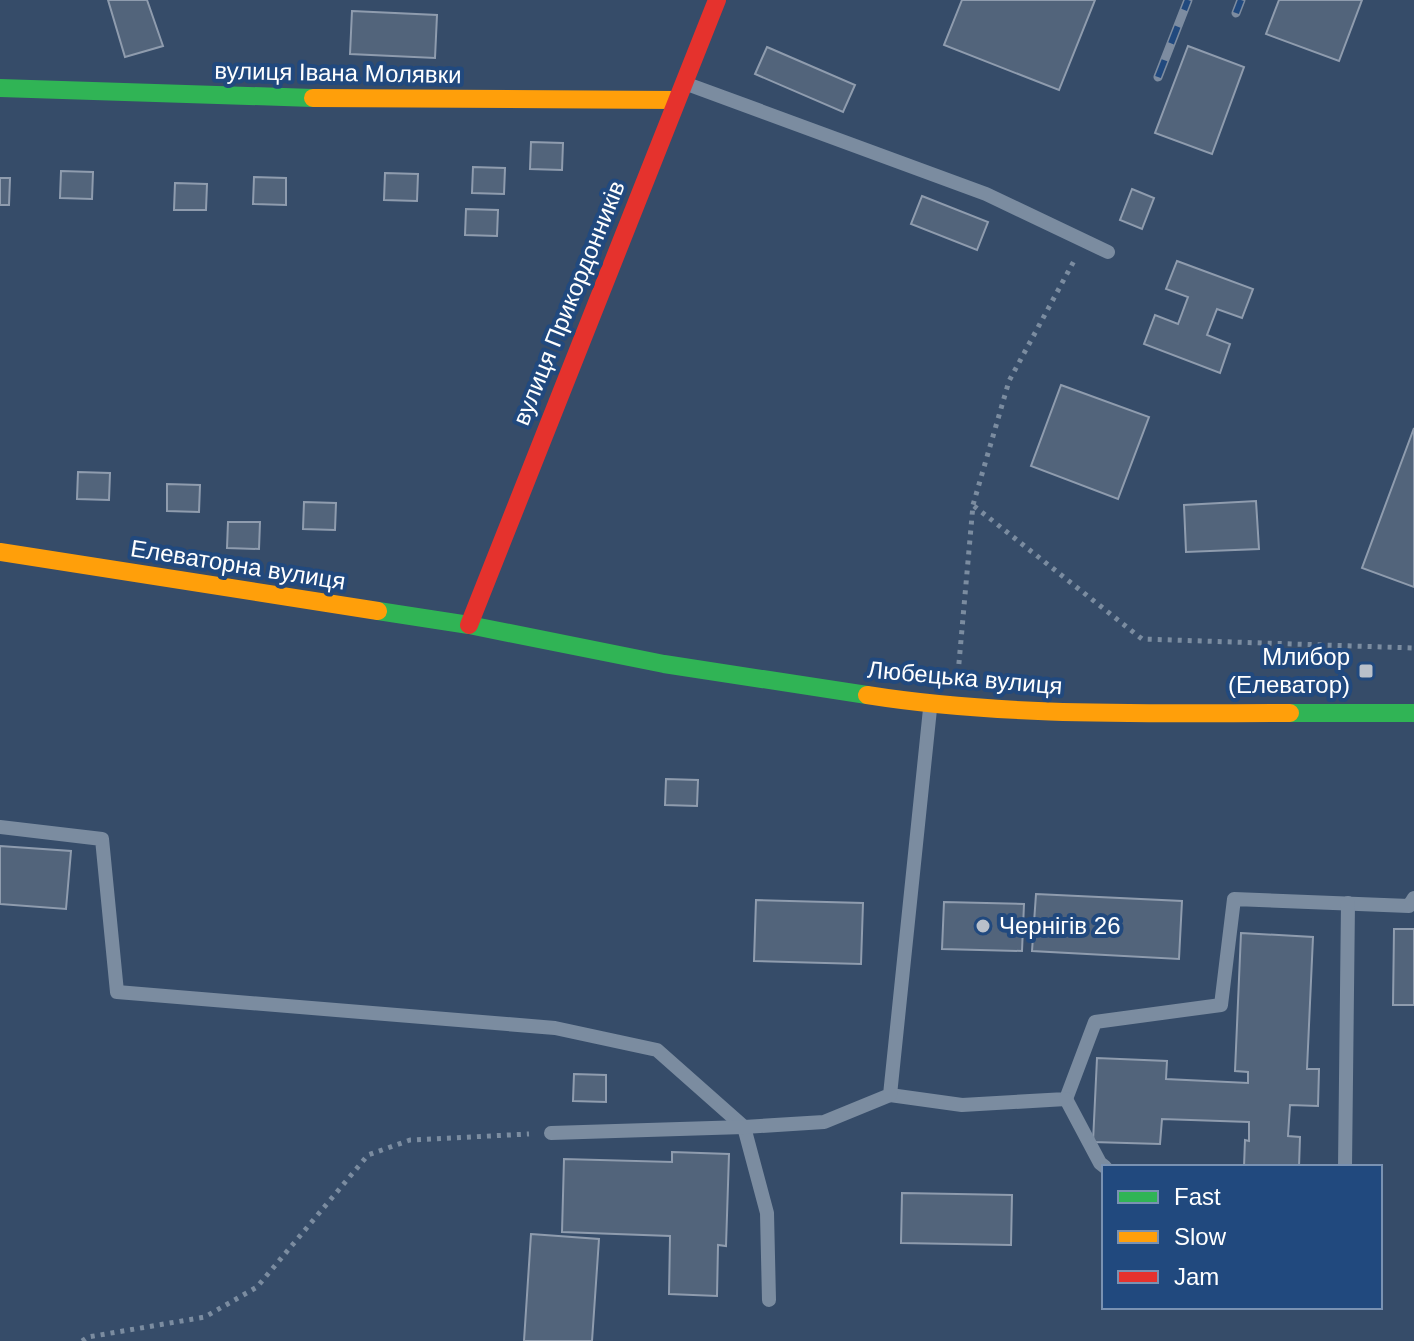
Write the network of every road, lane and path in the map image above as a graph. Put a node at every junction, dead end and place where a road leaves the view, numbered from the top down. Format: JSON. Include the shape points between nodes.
{"nodes":[{"id":1,"x":717,"y":0,"type":"edge"},
{"id":2,"x":683,"y":82,"type":"junction"},
{"id":3,"x":0,"y":88,"type":"edge"},
{"id":4,"x":676,"y":100,"type":"junction"},
{"id":5,"x":1085,"y":241,"type":"junction"},
{"id":6,"x":1108,"y":252,"type":"dead end"},
{"id":7,"x":973,"y":505,"type":"junction"},
{"id":8,"x":0,"y":552,"type":"edge"},
{"id":9,"x":469,"y":625,"type":"junction"},
{"id":10,"x":1414,"y":648,"type":"edge"},
{"id":11,"x":930,"y":705,"type":"junction"},
{"id":12,"x":955,"y":706,"type":"junction"},
{"id":13,"x":1414,"y":713,"type":"edge"},
{"id":14,"x":0,"y":827,"type":"edge"},
{"id":15,"x":1414,"y":898,"type":"edge"},
{"id":16,"x":1348,"y":903,"type":"junction"},
{"id":17,"x":890,"y":1095,"type":"junction"},
{"id":18,"x":1066,"y":1099,"type":"junction"},
{"id":19,"x":744,"y":1127,"type":"junction"},
{"id":20,"x":551,"y":1133,"type":"joint"},
{"id":21,"x":1102,"y":1165,"type":"edge"},
{"id":22,"x":1345,"y":1165,"type":"edge"},
{"id":23,"x":769,"y":1300,"type":"dead end"},
{"id":24,"x":82,"y":1341,"type":"edge"}],
"edges":[{"from":1,"to":2,"type":"main road","name":"вулиця Прикордонників"},
{"from":2,"to":4,"type":"main road","name":"вулиця Прикордонників"},
{"from":2,"to":5,"type":"lane","via":[[986,194]]},
{"from":3,"to":4,"type":"main road","name":"вулиця Івана Молявки","via":[[329,98]]},
{"from":4,"to":9,"type":"main road","name":"вулиця Прикордонників"},
{"from":5,"to":6,"type":"lane"},
{"from":5,"to":7,"type":"path","via":[[1009,381]]},
{"from":7,"to":10,"type":"path","via":[[1142,639]]},
{"from":7,"to":12,"type":"path"},
{"from":8,"to":9,"type":"main road","name":"Елеваторна вулиця"},
{"from":9,"to":11,"type":"main road","name":"Любецька вулиця","via":[[664,664]]},
{"from":11,"to":12,"type":"main road","name":"Любецька вулиця"},
{"from":11,"to":17,"type":"lane"},
{"from":12,"to":13,"type":"main road","name":"Любецька вулиця","via":[[1105,713]]},
{"from":14,"to":19,"type":"lane","via":[[102,839],[117,992],[555,1028],[657,1050]]},
{"from":15,"to":16,"type":"lane","via":[[1409,906]]},
{"from":16,"to":18,"type":"lane","via":[[1234,899],[1221,1005],[1095,1022]]},
{"from":16,"to":22,"type":"lane"},
{"from":17,"to":18,"type":"lane","via":[[962,1105]]},
{"from":17,"to":19,"type":"lane","via":[[824,1122]]},
{"from":18,"to":21,"type":"lane"},
{"from":19,"to":20,"type":"lane"},
{"from":19,"to":23,"type":"lane","via":[[767,1213]]},
{"from":20,"to":24,"type":"path","via":[[410,1140],[368,1155],[257,1287],[205,1317]]}]}
